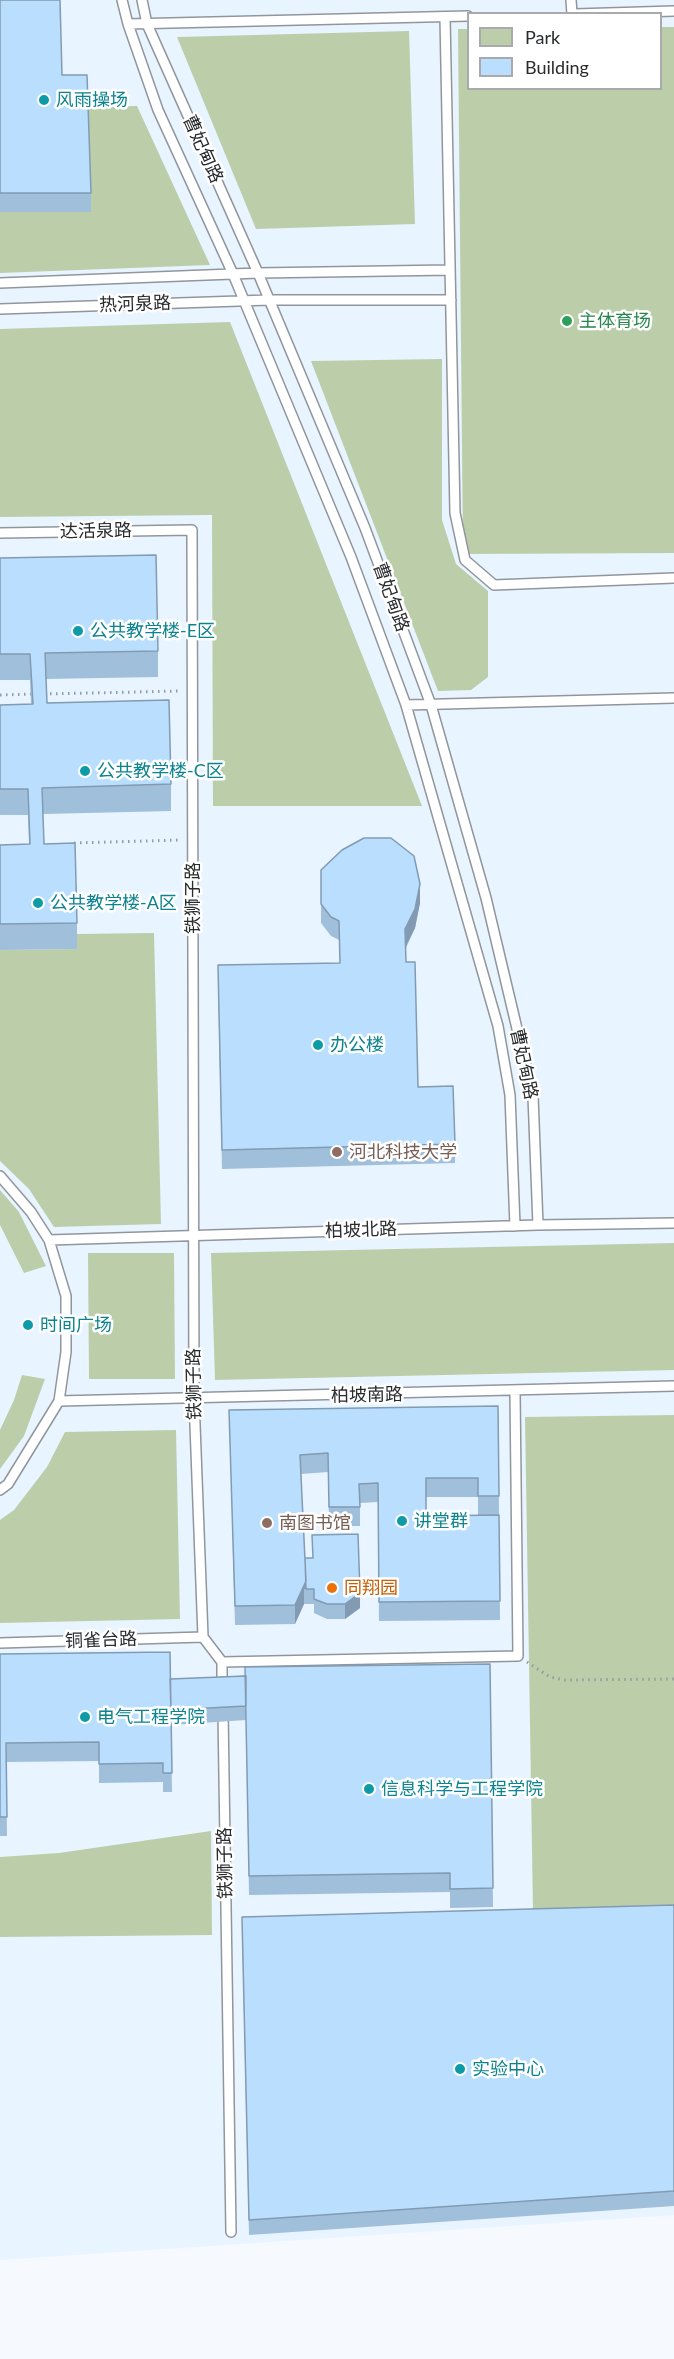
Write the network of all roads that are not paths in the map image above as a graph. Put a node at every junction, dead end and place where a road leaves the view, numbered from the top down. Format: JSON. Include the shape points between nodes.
{"nodes":[{"id":1,"x":122,"y":0,"type":"edge"},
{"id":2,"x":142,"y":0,"type":"edge"},
{"id":3,"x":674,"y":11,"type":"edge"},
{"id":4,"x":640,"y":12,"type":"edge"},
{"id":5,"x":467,"y":16,"type":"edge"},
{"id":6,"x":445,"y":17,"type":"junction"},
{"id":7,"x":128,"y":24,"type":"junction"},
{"id":8,"x":147,"y":24,"type":"junction"},
{"id":9,"x":450,"y":270,"type":"junction"},
{"id":10,"x":258,"y":273,"type":"junction"},
{"id":11,"x":233,"y":274,"type":"junction"},
{"id":12,"x":0,"y":283,"type":"edge"},
{"id":13,"x":269,"y":300,"type":"junction"},
{"id":14,"x":451,"y":300,"type":"junction"},
{"id":15,"x":243,"y":301,"type":"junction"},
{"id":16,"x":0,"y":309,"type":"edge"},
{"id":17,"x":192,"y":530,"type":"joint"},
{"id":18,"x":0,"y":533,"type":"edge"},
{"id":19,"x":674,"y":578,"type":"edge"},
{"id":20,"x":674,"y":698,"type":"edge"},
{"id":21,"x":406,"y":705,"type":"junction"},
{"id":22,"x":431,"y":705,"type":"junction"},
{"id":23,"x":0,"y":1176,"type":"edge"},
{"id":24,"x":674,"y":1223,"type":"edge"},
{"id":25,"x":538,"y":1225,"type":"junction"},
{"id":26,"x":515,"y":1226,"type":"junction"},
{"id":27,"x":193,"y":1235,"type":"junction"},
{"id":28,"x":49,"y":1240,"type":"junction"},
{"id":29,"x":674,"y":1386,"type":"edge"},
{"id":30,"x":515,"y":1392,"type":"junction"},
{"id":31,"x":194,"y":1398,"type":"junction"},
{"id":32,"x":59,"y":1401,"type":"junction"},
{"id":33,"x":0,"y":1490,"type":"edge"},
{"id":34,"x":203,"y":1636,"type":"junction"},
{"id":35,"x":0,"y":1643,"type":"edge"},
{"id":36,"x":222,"y":1662,"type":"junction"},
{"id":37,"x":231,"y":2232,"type":"dead end"}],
"edges":[{"from":1,"to":7,"type":"lane","name":"曹妃甸路"},
{"from":2,"to":8,"type":"lane","name":"曹妃甸路"},
{"from":3,"to":4,"type":"lane"},
{"from":5,"to":6,"type":"lane"},
{"from":6,"to":8,"type":"lane"},
{"from":6,"to":9,"type":"lane"},
{"from":7,"to":8,"type":"lane"},
{"from":7,"to":11,"type":"lane","name":"曹妃甸路","via":[[158,110]]},
{"from":8,"to":10,"type":"lane","name":"曹妃甸路"},
{"from":9,"to":10,"type":"lane","name":"热河泉路"},
{"from":9,"to":14,"type":"lane"},
{"from":10,"to":11,"type":"lane","name":"热河泉路"},
{"from":10,"to":13,"type":"lane","name":"曹妃甸路"},
{"from":11,"to":12,"type":"lane","name":"热河泉路"},
{"from":11,"to":15,"type":"lane","name":"曹妃甸路"},
{"from":13,"to":14,"type":"lane","name":"热河泉路"},
{"from":13,"to":15,"type":"lane","name":"热河泉路"},
{"from":13,"to":22,"type":"lane","name":"曹妃甸路","via":[[365,528]]},
{"from":14,"to":19,"type":"lane","via":[[455,513],[465,560],[494,585]]},
{"from":15,"to":16,"type":"lane","name":"热河泉路"},
{"from":15,"to":21,"type":"lane","name":"曹妃甸路","via":[[351,557]]},
{"from":17,"to":18,"type":"lane","name":"达活泉路"},
{"from":17,"to":27,"type":"lane","name":"铁狮子路"},
{"from":20,"to":22,"type":"lane"},
{"from":21,"to":22,"type":"lane"},
{"from":21,"to":26,"type":"lane","name":"曹妃甸路","via":[[498,1026],[510,1095]]},
{"from":22,"to":25,"type":"lane","name":"曹妃甸路","via":[[486,898],[533,1096]]},
{"from":23,"to":28,"type":"lane"},
{"from":24,"to":25,"type":"lane","name":"柏坡北路"},
{"from":25,"to":26,"type":"lane","name":"柏坡北路"},
{"from":26,"to":27,"type":"lane","name":"柏坡北路"},
{"from":27,"to":28,"type":"lane","name":"柏坡北路"},
{"from":27,"to":31,"type":"lane","name":"铁狮子路"},
{"from":28,"to":32,"type":"lane","via":[[66,1296],[66,1352]]},
{"from":29,"to":30,"type":"lane","name":"柏坡南路"},
{"from":30,"to":31,"type":"lane","name":"柏坡南路"},
{"from":30,"to":36,"type":"lane","via":[[518,1656]]},
{"from":31,"to":32,"type":"lane","name":"柏坡南路"},
{"from":31,"to":34,"type":"lane","name":"铁狮子路"},
{"from":32,"to":33,"type":"lane","via":[[8,1484]]},
{"from":34,"to":35,"type":"lane","name":"铜雀台路"},
{"from":34,"to":36,"type":"lane"},
{"from":36,"to":37,"type":"lane","name":"铁狮子路"}]}
